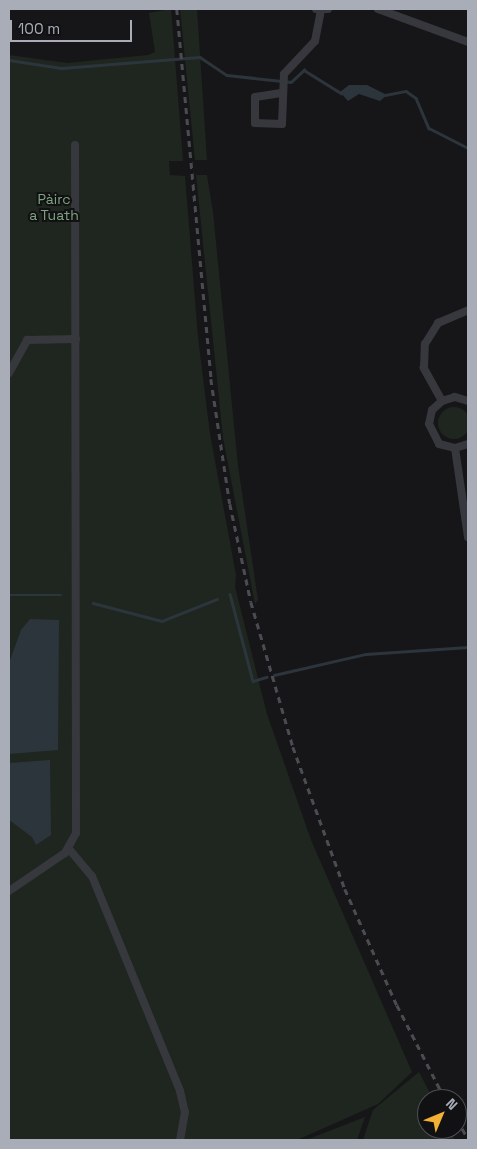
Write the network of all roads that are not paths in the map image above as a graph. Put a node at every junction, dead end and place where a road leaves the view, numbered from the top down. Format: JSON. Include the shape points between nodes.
{"nodes":[{"id":1,"x":322,"y":9,"type":"edge"},
{"id":2,"x":378,"y":9,"type":"edge"},
{"id":3,"x":468,"y":42,"type":"edge"},
{"id":4,"x":281,"y":93,"type":"junction"},
{"id":5,"x":75,"y":145,"type":"dead end"},
{"id":6,"x":468,"y":310,"type":"edge"},
{"id":7,"x":76,"y":339,"type":"junction"},
{"id":8,"x":9,"y":373,"type":"edge"},
{"id":9,"x":442,"y":400,"type":"junction"},
{"id":10,"x":468,"y":402,"type":"edge"},
{"id":11,"x":468,"y":444,"type":"edge"},
{"id":12,"x":455,"y":448,"type":"junction"},
{"id":13,"x":468,"y":537,"type":"edge"},
{"id":14,"x":70,"y":848,"type":"junction"},
{"id":15,"x":9,"y":891,"type":"edge"},
{"id":16,"x":180,"y":1140,"type":"edge"}],
"edges":[{"from":1,"to":4,"type":"street","via":[[315,41],[288,67]]},
{"from":2,"to":3,"type":"street"},
{"from":4,"to":4,"type":"street","via":[[282,124],[256,123],[255,97]]},
{"from":5,"to":7,"type":"street"},
{"from":6,"to":9,"type":"street","via":[[438,323],[425,344],[424,368]]},
{"from":7,"to":8,"type":"street","via":[[27,340]]},
{"from":7,"to":14,"type":"street","via":[[76,833]]},
{"from":9,"to":10,"type":"street","via":[[455,397]]},
{"from":9,"to":12,"type":"street","via":[[429,417],[430,430],[439,444]]},
{"from":11,"to":12,"type":"street"},
{"from":12,"to":13,"type":"street"},
{"from":14,"to":15,"type":"street"},
{"from":14,"to":16,"type":"street","via":[[92,876],[180,1091],[185,1112]]}]}
